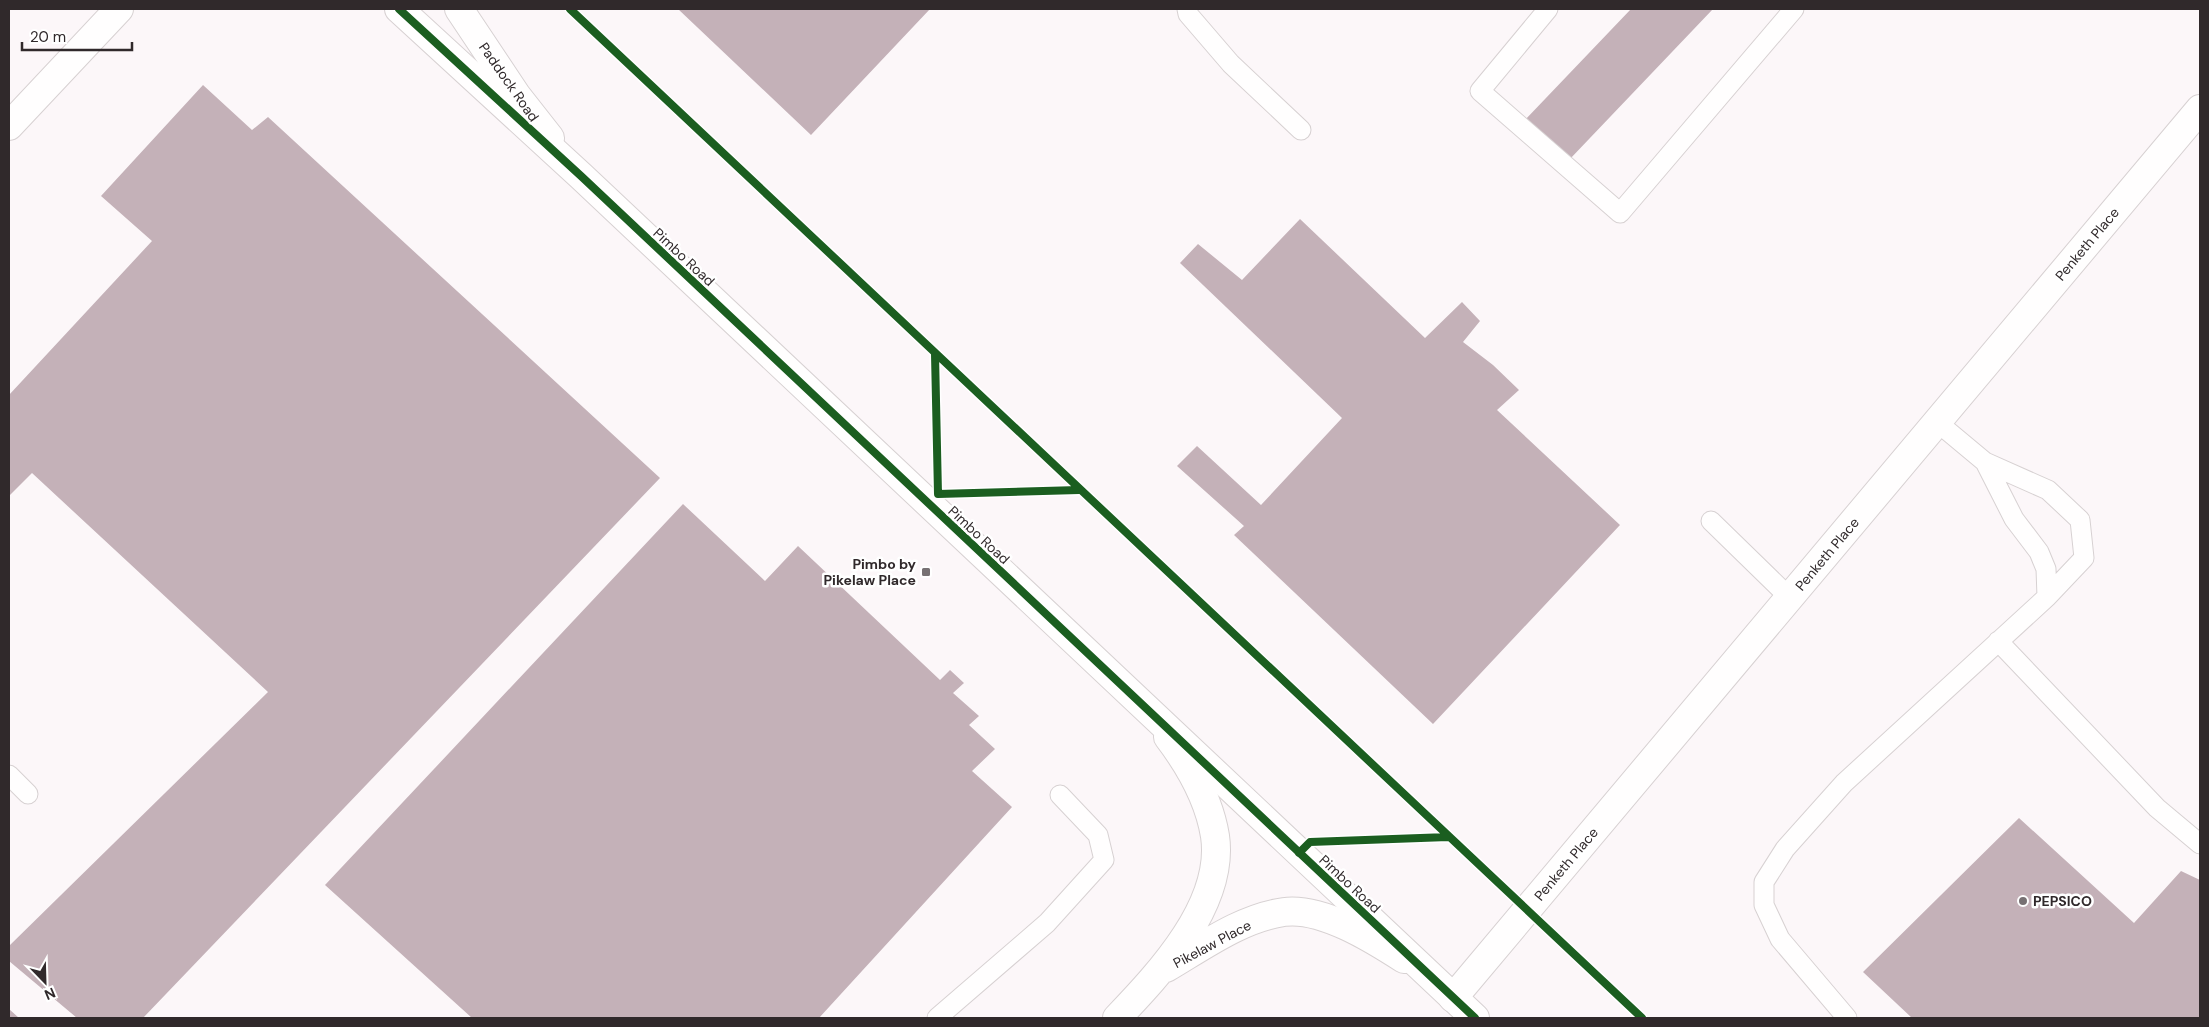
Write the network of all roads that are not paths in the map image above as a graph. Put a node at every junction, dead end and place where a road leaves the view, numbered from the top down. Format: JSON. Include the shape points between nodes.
{"nodes":[{"id":1,"x":119,"y":9,"type":"edge"},
{"id":2,"x":399,"y":9,"type":"edge"},
{"id":3,"x":459,"y":9,"type":"edge"},
{"id":4,"x":1186,"y":9,"type":"edge"},
{"id":5,"x":1548,"y":9,"type":"edge"},
{"id":6,"x":1794,"y":9,"type":"edge"},
{"id":7,"x":2200,"y":109,"type":"edge"},
{"id":8,"x":9,"y":126,"type":"edge"},
{"id":9,"x":1301,"y":130,"type":"dead end"},
{"id":10,"x":581,"y":176,"type":"junction"},
{"id":11,"x":1937,"y":422,"type":"junction"},
{"id":12,"x":1985,"y":462,"type":"junction"},
{"id":13,"x":1711,"y":522,"type":"dead end"},
{"id":14,"x":2047,"y":597,"type":"junction"},
{"id":15,"x":1790,"y":598,"type":"junction"},
{"id":16,"x":1998,"y":642,"type":"junction"},
{"id":17,"x":1143,"y":707,"type":"junction"},
{"id":18,"x":9,"y":775,"type":"edge"},
{"id":19,"x":28,"y":794,"type":"dead end"},
{"id":20,"x":1060,"y":795,"type":"dead end"},
{"id":21,"x":2200,"y":844,"type":"edge"},
{"id":22,"x":1162,"y":971,"type":"junction"},
{"id":23,"x":1426,"y":973,"type":"junction"},
{"id":24,"x":1453,"y":998,"type":"junction"},
{"id":25,"x":937,"y":1018,"type":"edge"},
{"id":26,"x":1117,"y":1018,"type":"edge"},
{"id":27,"x":1475,"y":1018,"type":"edge"},
{"id":28,"x":1847,"y":1018,"type":"edge"}],
"edges":[{"from":1,"to":8,"type":"street"},
{"from":2,"to":10,"type":"street","name":"Pimbo Road"},
{"from":3,"to":10,"type":"street","name":"Paddock Road","via":[[517,96]]},
{"from":4,"to":9,"type":"lane","via":[[1232,64]]},
{"from":5,"to":6,"type":"lane","via":[[1480,91],[1620,213]]},
{"from":7,"to":11,"type":"street","name":"Penketh Place"},
{"from":10,"to":17,"type":"street","name":"Pimbo Road"},
{"from":11,"to":12,"type":"lane"},
{"from":11,"to":15,"type":"street","name":"Penketh Place"},
{"from":12,"to":14,"type":"lane","via":[[2014,519],[2040,552],[2046,569]]},
{"from":12,"to":14,"type":"lane","via":[[2048,490],[2080,520],[2084,558]]},
{"from":13,"to":15,"type":"lane"},
{"from":14,"to":16,"type":"lane"},
{"from":15,"to":24,"type":"street","name":"Penketh Place"},
{"from":16,"to":21,"type":"lane","via":[[2157,808]]},
{"from":16,"to":28,"type":"lane","via":[[1844,782],[1785,849],[1764,882],[1764,905],[1780,939]]},
{"from":17,"to":22,"type":"street","name":"Pikelaw Place","via":[[1182,756],[1197,782],[1215,836],[1215,864],[1207,894]]},
{"from":17,"to":23,"type":"street","name":"Pimbo Road"},
{"from":18,"to":19,"type":"lane"},
{"from":20,"to":25,"type":"lane","via":[[1098,835],[1104,860],[1047,923]]},
{"from":22,"to":23,"type":"street","name":"Pikelaw Place","via":[[1237,928],[1286,912],[1317,915],[1352,930]]},
{"from":22,"to":26,"type":"street","name":"Pikelaw Place"},
{"from":23,"to":24,"type":"street","name":"Pimbo Road"},
{"from":24,"to":27,"type":"street","name":"Pimbo Road"}]}
